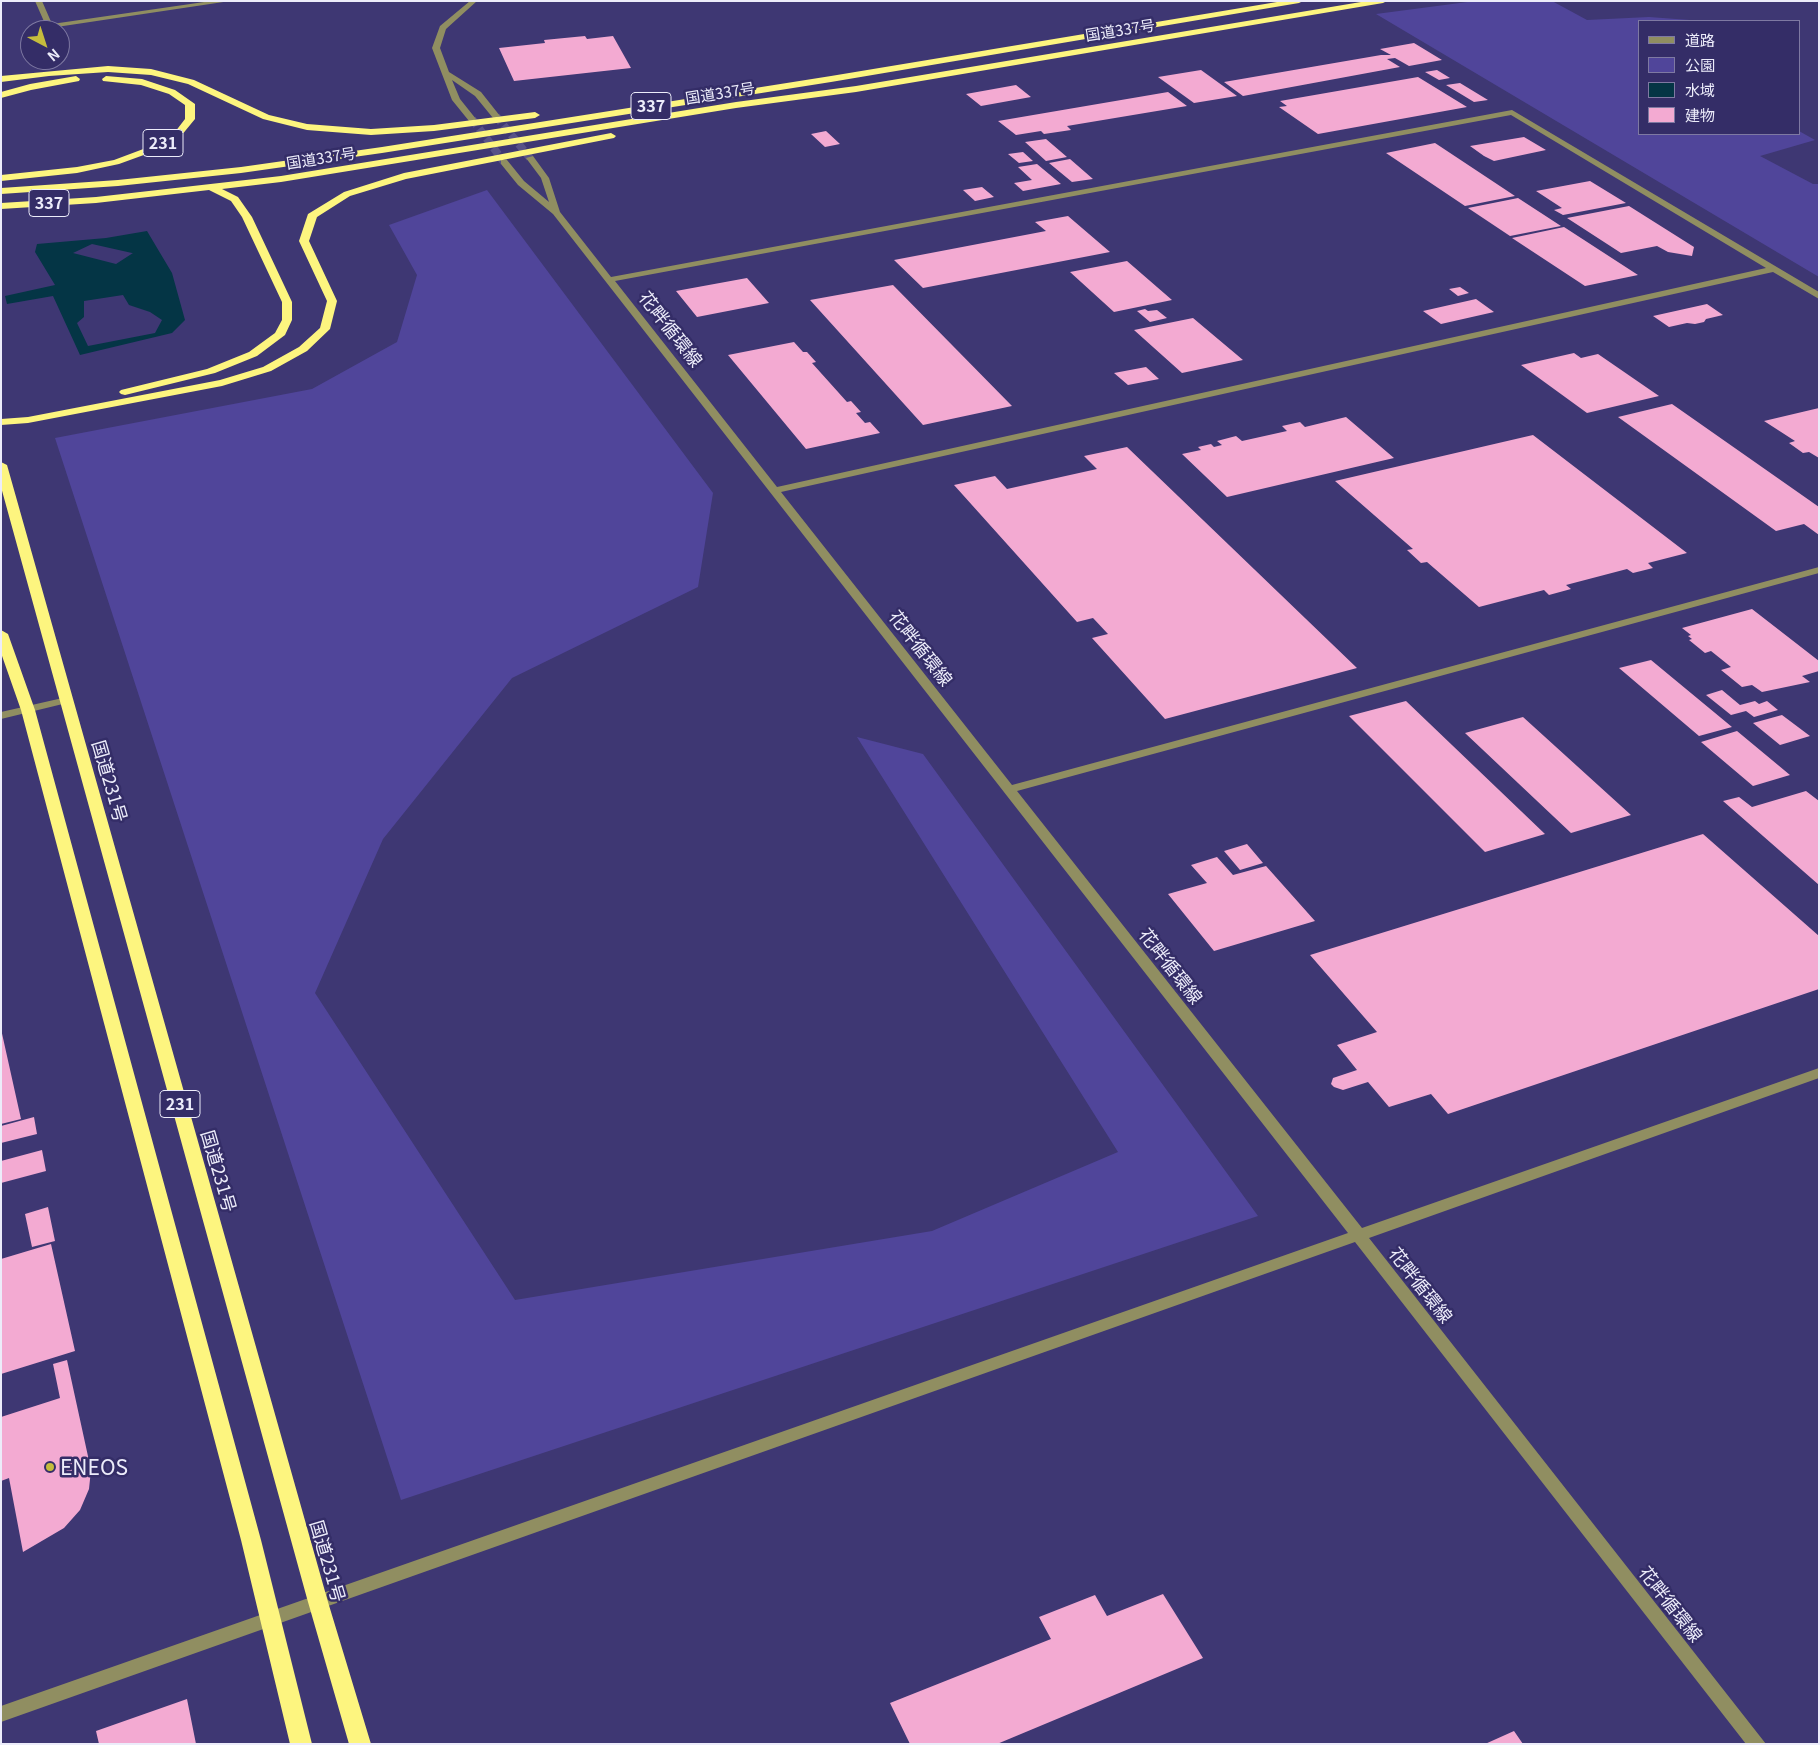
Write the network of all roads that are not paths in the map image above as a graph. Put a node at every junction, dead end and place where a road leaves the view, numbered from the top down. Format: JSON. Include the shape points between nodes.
{"nodes":[{"id":1,"x":38,"y":1,"type":"edge"},
{"id":2,"x":227,"y":1,"type":"edge"},
{"id":3,"x":474,"y":1,"type":"edge"},
{"id":4,"x":1299,"y":1,"type":"edge"},
{"id":5,"x":1383,"y":1,"type":"edge"},
{"id":6,"x":446,"y":73,"type":"junction"},
{"id":7,"x":80,"y":78,"type":"junction"},
{"id":8,"x":1,"y":79,"type":"edge"},
{"id":9,"x":831,"y":79,"type":"junction"},
{"id":10,"x":1,"y":85,"type":"edge"},
{"id":11,"x":856,"y":89,"type":"junction"},
{"id":12,"x":1,"y":95,"type":"edge"},
{"id":13,"x":496,"y":116,"type":"tunnel mouth"},
{"id":14,"x":472,"y":119,"type":"tunnel mouth"},
{"id":15,"x":530,"y":158,"type":"tunnel mouth"},
{"id":16,"x":504,"y":162,"type":"tunnel mouth"},
{"id":17,"x":1,"y":178,"type":"edge"},
{"id":18,"x":212,"y":187,"type":"junction"},
{"id":19,"x":1,"y":192,"type":"edge"},
{"id":20,"x":1,"y":206,"type":"edge"},
{"id":21,"x":556,"y":212,"type":"junction"},
{"id":22,"x":1774,"y":269,"type":"junction"},
{"id":23,"x":609,"y":280,"type":"junction"},
{"id":24,"x":1819,"y":296,"type":"edge"},
{"id":25,"x":1,"y":421,"type":"edge"},
{"id":26,"x":1,"y":465,"type":"edge"},
{"id":27,"x":774,"y":491,"type":"junction"},
{"id":28,"x":1819,"y":570,"type":"edge"},
{"id":29,"x":1,"y":634,"type":"edge"},
{"id":30,"x":67,"y":700,"type":"junction"},
{"id":31,"x":28,"y":710,"type":"junction"},
{"id":32,"x":1,"y":716,"type":"edge"},
{"id":33,"x":1009,"y":790,"type":"junction"},
{"id":34,"x":1819,"y":1073,"type":"edge"},
{"id":35,"x":1358,"y":1235,"type":"junction"},
{"id":36,"x":318,"y":1602,"type":"junction"},
{"id":37,"x":270,"y":1620,"type":"junction"},
{"id":38,"x":1,"y":1714,"type":"edge"},
{"id":39,"x":301,"y":1744,"type":"edge"},
{"id":40,"x":360,"y":1744,"type":"edge"},
{"id":41,"x":1757,"y":1744,"type":"edge"}],
"edges":[{"from":1,"to":2,"type":"street","via":[[50,26]]},
{"from":3,"to":6,"type":"street","via":[[443,28],[436,48]]},
{"from":4,"to":9,"type":"highway","name":"国道337号","number":"337"},
{"from":5,"to":11,"type":"highway","name":"国道337号","number":"337"},
{"from":6,"to":13,"type":"street","via":[[478,94]]},
{"from":6,"to":14,"type":"street","via":[[456,100]]},
{"from":7,"to":10,"type":"highway","number":"231"},
{"from":7,"to":12,"type":"highway","number":"231"},
{"from":7,"to":17,"type":"highway","number":"231","via":[[142,82],[172,92],[190,104],[190,119],[178,134],[149,150],[116,162],[77,170]]},
{"from":8,"to":9,"type":"highway","via":[[108,69],[151,72],[191,82],[266,117],[307,128],[371,132],[434,128]]},
{"from":9,"to":19,"type":"highway","name":"国道337号","number":"337","via":[[241,170]]},
{"from":11,"to":18,"type":"highway","name":"国道337号","number":"337","via":[[736,105],[369,166]]},
{"from":11,"to":25,"type":"highway","via":[[404,176],[347,194],[312,216],[304,240],[332,301],[325,329],[303,349],[267,369],[222,383],[28,420]]},
{"from":15,"to":21,"type":"street","name":"花畔循環線","via":[[545,178]]},
{"from":16,"to":21,"type":"street","name":"花畔循環線","via":[[521,183]]},
{"from":18,"to":20,"type":"highway","name":"国道337号","number":"337","via":[[96,200]]},
{"from":18,"to":25,"type":"highway","via":[[235,199],[269,260],[287,302],[287,320],[280,334],[253,354],[210,371],[21,413]]},
{"from":21,"to":23,"type":"street","name":"花畔循環線"},
{"from":22,"to":23,"type":"street","via":[[1512,112]]},
{"from":22,"to":24,"type":"street"},
{"from":22,"to":27,"type":"street"},
{"from":23,"to":27,"type":"street","name":"花畔循環線"},
{"from":26,"to":30,"type":"highway","name":"国道231号","number":"231"},
{"from":27,"to":33,"type":"street","name":"花畔循環線"},
{"from":28,"to":33,"type":"street"},
{"from":29,"to":31,"type":"highway","number":"231"},
{"from":30,"to":31,"type":"street"},
{"from":30,"to":36,"type":"highway","name":"国道231号","number":"231"},
{"from":31,"to":32,"type":"street"},
{"from":31,"to":37,"type":"highway","number":"231"},
{"from":33,"to":35,"type":"street","name":"花畔循環線"},
{"from":34,"to":35,"type":"street"},
{"from":35,"to":36,"type":"street"},
{"from":35,"to":41,"type":"street","name":"花畔循環線"},
{"from":36,"to":37,"type":"street"},
{"from":36,"to":40,"type":"highway","name":"国道231号","number":"231"},
{"from":37,"to":38,"type":"street"},
{"from":37,"to":39,"type":"highway","number":"231"}]}
